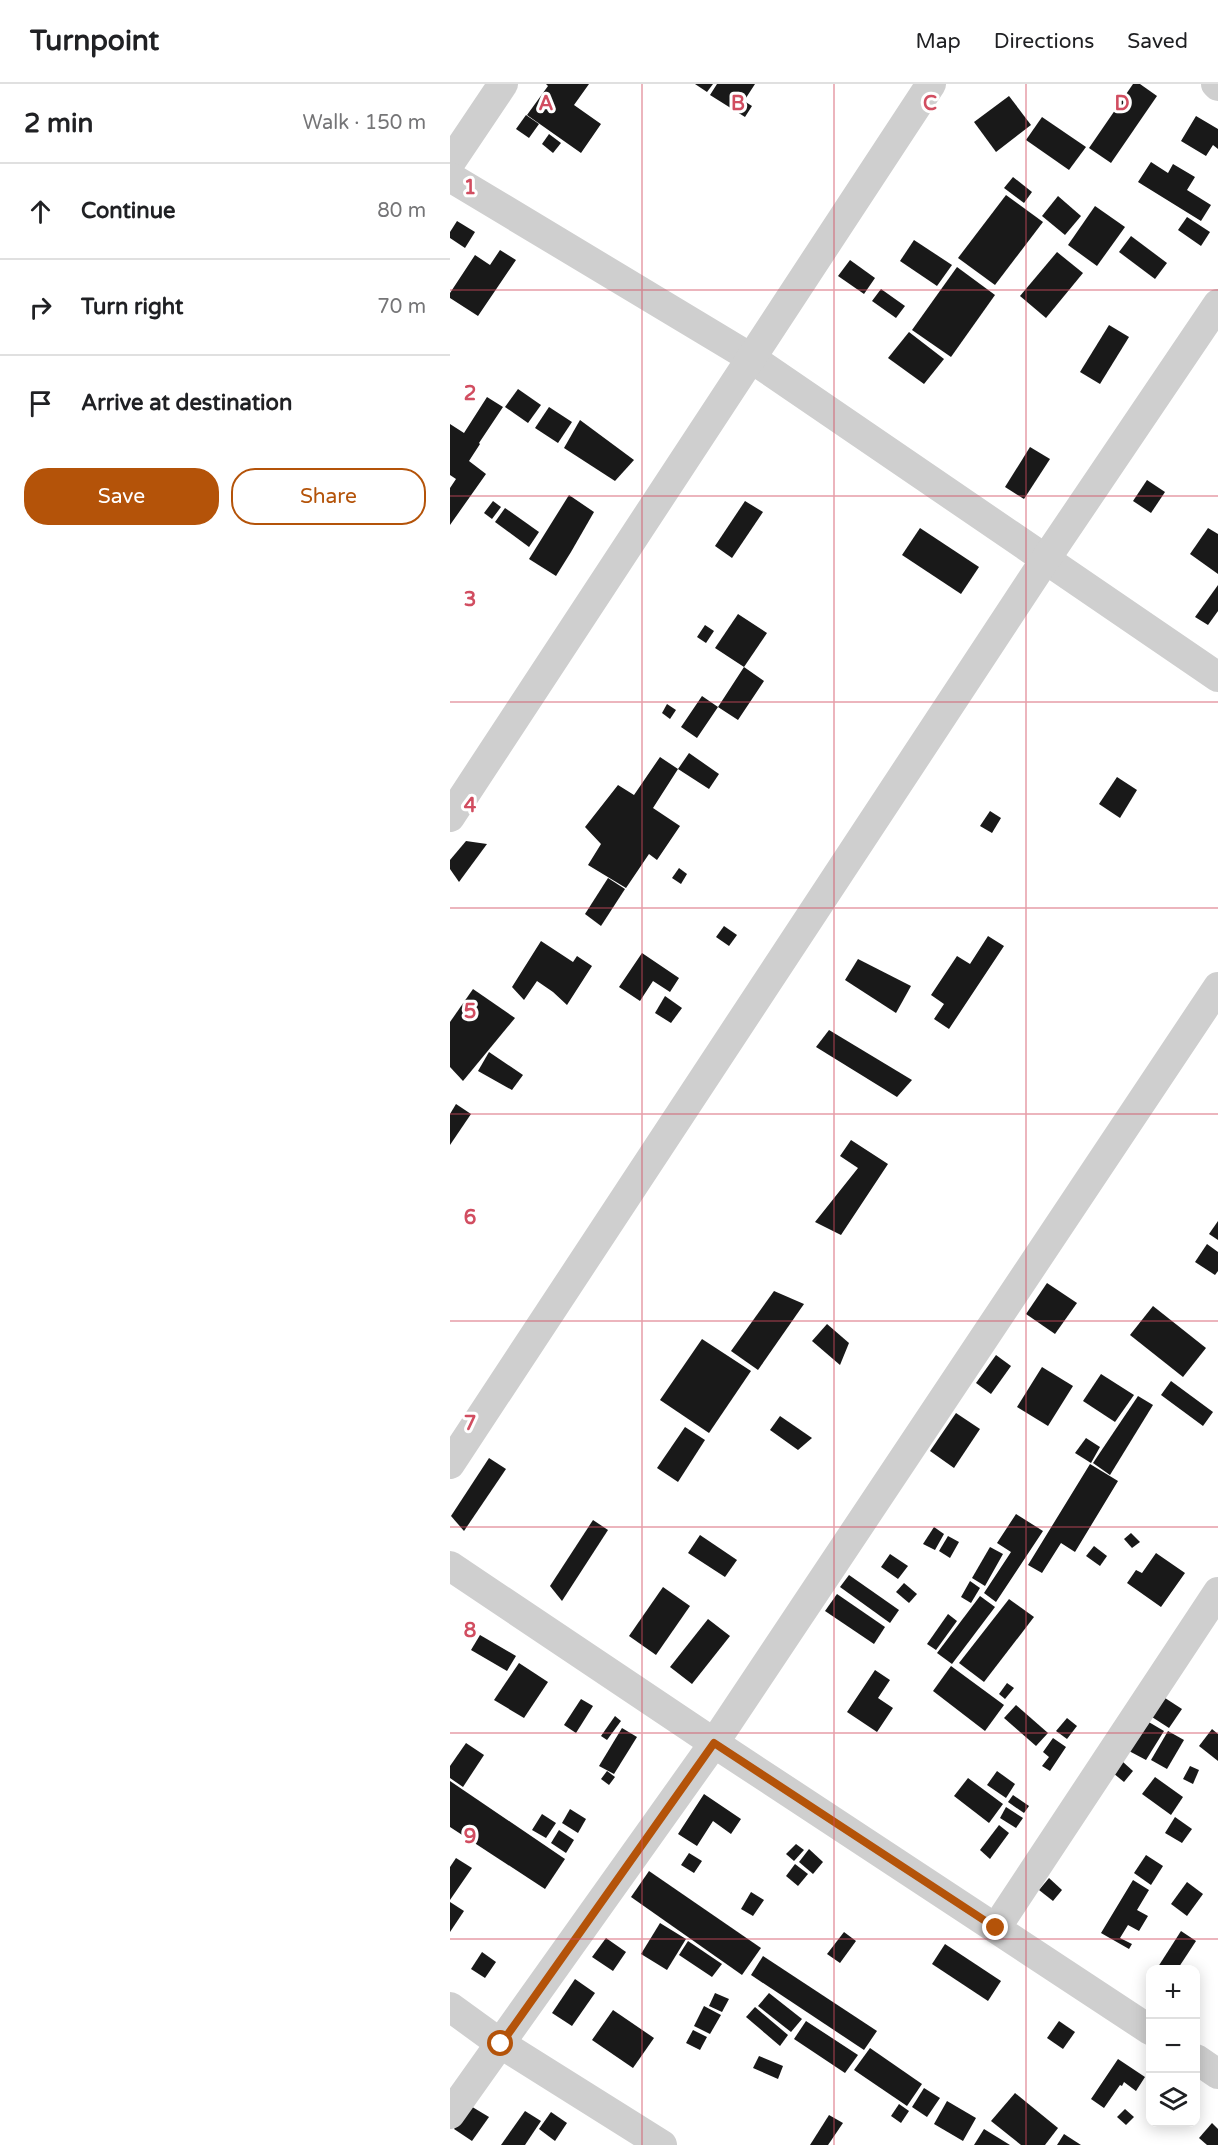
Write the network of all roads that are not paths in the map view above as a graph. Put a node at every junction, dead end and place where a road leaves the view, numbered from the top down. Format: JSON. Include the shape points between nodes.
{"nodes":[{"id":1,"x":503,"y":84,"type":"edge"},
{"id":2,"x":931,"y":84,"type":"edge"},
{"id":3,"x":450,"y":163,"type":"edge"},
{"id":4,"x":450,"y":177,"type":"edge"},
{"id":5,"x":1218,"y":304,"type":"edge"},
{"id":6,"x":751,"y":358,"type":"junction"},
{"id":7,"x":1045,"y":560,"type":"junction"},
{"id":8,"x":1218,"y":677,"type":"edge"},
{"id":9,"x":450,"y":816,"type":"edge"},
{"id":10,"x":1218,"y":987,"type":"edge"},
{"id":11,"x":450,"y":1464,"type":"edge"},
{"id":12,"x":450,"y":1566,"type":"edge"},
{"id":13,"x":1218,"y":1592,"type":"edge"},
{"id":14,"x":714,"y":1743,"type":"junction"},
{"id":15,"x":996,"y":1928,"type":"junction"},
{"id":16,"x":450,"y":2007,"type":"edge"},
{"id":17,"x":1146,"y":2027,"type":"edge"},
{"id":18,"x":501,"y":2044,"type":"junction"},
{"id":19,"x":1200,"y":2062,"type":"edge"},
{"id":20,"x":1218,"y":2074,"type":"edge"},
{"id":21,"x":450,"y":2114,"type":"edge"},
{"id":22,"x":662,"y":2145,"type":"edge"}],
"edges":[{"from":1,"to":3,"type":"street"},
{"from":2,"to":6,"type":"street"},
{"from":4,"to":6,"type":"street"},
{"from":5,"to":7,"type":"street"},
{"from":6,"to":7,"type":"street"},
{"from":6,"to":9,"type":"street"},
{"from":7,"to":8,"type":"street"},
{"from":7,"to":11,"type":"street"},
{"from":10,"to":14,"type":"street"},
{"from":12,"to":14,"type":"street"},
{"from":13,"to":15,"type":"street"},
{"from":14,"to":15,"type":"street"},
{"from":14,"to":18,"type":"street"},
{"from":15,"to":17,"type":"street"},
{"from":16,"to":18,"type":"street"},
{"from":18,"to":21,"type":"street"},
{"from":18,"to":22,"type":"street"},
{"from":19,"to":20,"type":"street"}]}
